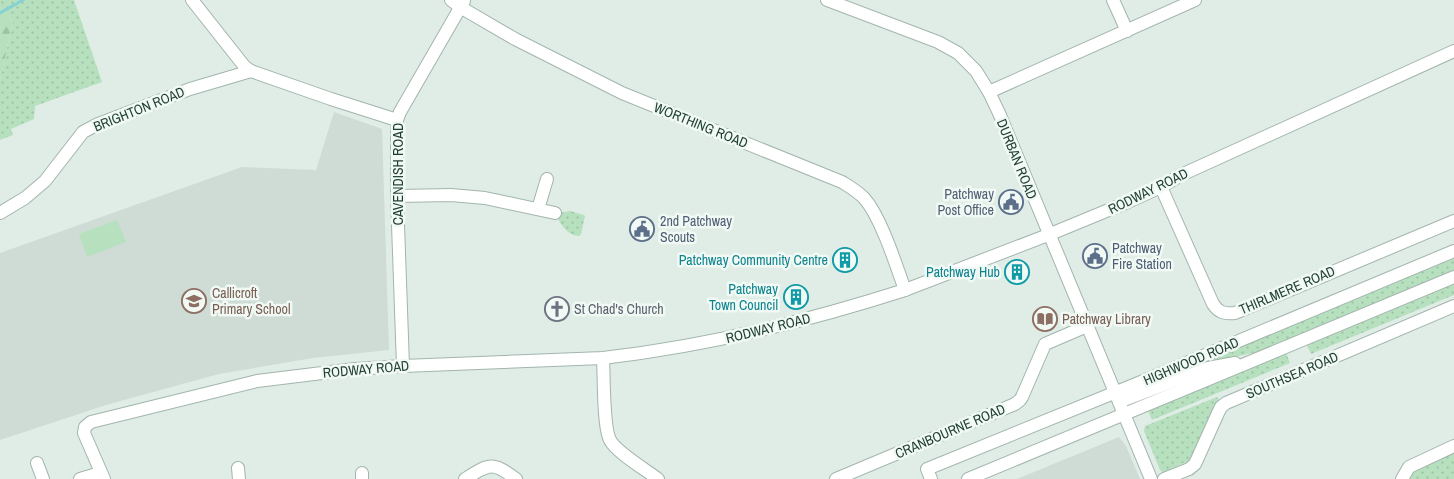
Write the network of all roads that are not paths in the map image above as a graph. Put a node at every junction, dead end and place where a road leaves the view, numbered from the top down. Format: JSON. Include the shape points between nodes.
{"nodes":[{"id":1,"x":192,"y":0,"type":"edge"},
{"id":2,"x":827,"y":0,"type":"edge"},
{"id":3,"x":1113,"y":0,"type":"edge"},
{"id":4,"x":1195,"y":0,"type":"edge"},
{"id":5,"x":458,"y":2,"type":"edge"},
{"id":6,"x":1128,"y":31,"type":"junction"},
{"id":7,"x":1454,"y":50,"type":"edge"},
{"id":8,"x":251,"y":71,"type":"junction"},
{"id":9,"x":989,"y":92,"type":"junction"},
{"id":10,"x":397,"y":120,"type":"junction"},
{"id":11,"x":547,"y":179,"type":"dead end"},
{"id":12,"x":1161,"y":187,"type":"junction"},
{"id":13,"x":397,"y":196,"type":"junction"},
{"id":14,"x":538,"y":209,"type":"junction"},
{"id":15,"x":0,"y":213,"type":"edge"},
{"id":16,"x":555,"y":213,"type":"dead end"},
{"id":17,"x":1454,"y":221,"type":"edge"},
{"id":18,"x":1048,"y":235,"type":"junction"},
{"id":19,"x":1454,"y":251,"type":"edge"},
{"id":20,"x":1454,"y":277,"type":"edge"},
{"id":21,"x":906,"y":290,"type":"junction"},
{"id":22,"x":1454,"y":306,"type":"edge"},
{"id":23,"x":1087,"y":326,"type":"junction"},
{"id":24,"x":603,"y":358,"type":"junction"},
{"id":25,"x":1259,"y":358,"type":"junction"},
{"id":26,"x":403,"y":366,"type":"junction"},
{"id":27,"x":1117,"y":397,"type":"junction"},
{"id":28,"x":1124,"y":415,"type":"junction"},
{"id":29,"x":1454,"y":446,"type":"edge"},
{"id":30,"x":37,"y":462,"type":"dead end"},
{"id":31,"x":929,"y":474,"type":"edge"},
{"id":32,"x":102,"y":476,"type":"edge"},
{"id":33,"x":43,"y":479,"type":"edge"},
{"id":34,"x":80,"y":479,"type":"edge"},
{"id":35,"x":465,"y":479,"type":"edge"},
{"id":36,"x":516,"y":479,"type":"edge"},
{"id":37,"x":658,"y":479,"type":"edge"},
{"id":38,"x":836,"y":479,"type":"edge"},
{"id":39,"x":968,"y":479,"type":"edge"},
{"id":40,"x":1151,"y":479,"type":"edge"},
{"id":41,"x":1164,"y":479,"type":"edge"},
{"id":42,"x":1402,"y":479,"type":"edge"}],
"edges":[{"from":1,"to":8,"type":"street"},
{"from":2,"to":9,"type":"street","name":"DURBAN ROAD","via":[[938,42],[958,53],[976,71]]},
{"from":3,"to":6,"type":"street"},
{"from":4,"to":6,"type":"street"},
{"from":5,"to":10,"type":"street","name":"CAVENDISH ROAD"},
{"from":5,"to":21,"type":"street","name":"WORTHING ROAD","via":[[515,39],[622,94],[842,182],[864,199],[873,212]]},
{"from":6,"to":9,"type":"street"},
{"from":7,"to":12,"type":"street","name":"RODWAY ROAD"},
{"from":8,"to":10,"type":"street"},
{"from":8,"to":15,"type":"street","name":"BRIGHTON ROAD","via":[[190,89],[83,132],[45,181]]},
{"from":9,"to":18,"type":"street","name":"DURBAN ROAD"},
{"from":10,"to":13,"type":"street","name":"CAVENDISH ROAD"},
{"from":11,"to":14,"type":"street"},
{"from":12,"to":17,"type":"street","name":"THIRLMERE ROAD","via":[[1213,304],[1227,314]]},
{"from":12,"to":18,"type":"street","name":"RODWAY ROAD"},
{"from":13,"to":14,"type":"street","via":[[485,198]]},
{"from":13,"to":26,"type":"street","name":"CAVENDISH ROAD"},
{"from":14,"to":16,"type":"street"},
{"from":18,"to":21,"type":"street","name":"RODWAY ROAD"},
{"from":18,"to":23,"type":"street","name":"DURBAN ROAD"},
{"from":19,"to":27,"type":"street","name":"HIGHWOOD ROAD"},
{"from":20,"to":25,"type":"street","name":"HIGHWOOD ROAD"},
{"from":21,"to":24,"type":"street","name":"RODWAY ROAD","via":[[742,336]]},
{"from":22,"to":41,"type":"street","name":"SOUTHSEA ROAD","via":[[1226,403],[1221,407],[1195,464]]},
{"from":23,"to":27,"type":"street","name":"DURBAN ROAD"},
{"from":23,"to":38,"type":"street","name":"CRANBOURNE ROAD","via":[[1045,344],[1022,397],[1015,404]]},
{"from":24,"to":26,"type":"street","name":"RODWAY ROAD"},
{"from":24,"to":37,"type":"street","via":[[609,439],[616,448]]},
{"from":25,"to":27,"type":"street","name":"HIGHWOOD ROAD","via":[[1208,368]]},
{"from":25,"to":28,"type":"street","name":"HIGHWOOD ROAD"},
{"from":26,"to":32,"type":"street","name":"RODWAY ROAD","via":[[257,381],[91,422],[84,434]]},
{"from":27,"to":28,"type":"street","name":"DURBAN ROAD"},
{"from":27,"to":31,"type":"street","name":"HIGHWOOD ROAD"},
{"from":28,"to":39,"type":"street","name":"HIGHWOOD ROAD"},
{"from":28,"to":40,"type":"street","name":"DURBAN ROAD"},
{"from":29,"to":42,"type":"street","via":[[1408,467]]},
{"from":30,"to":33,"type":"street"},
{"from":32,"to":34,"type":"street","name":"RODWAY ROAD"},
{"from":35,"to":36,"type":"street","via":[[484,467],[492,466],[501,468]]}]}
